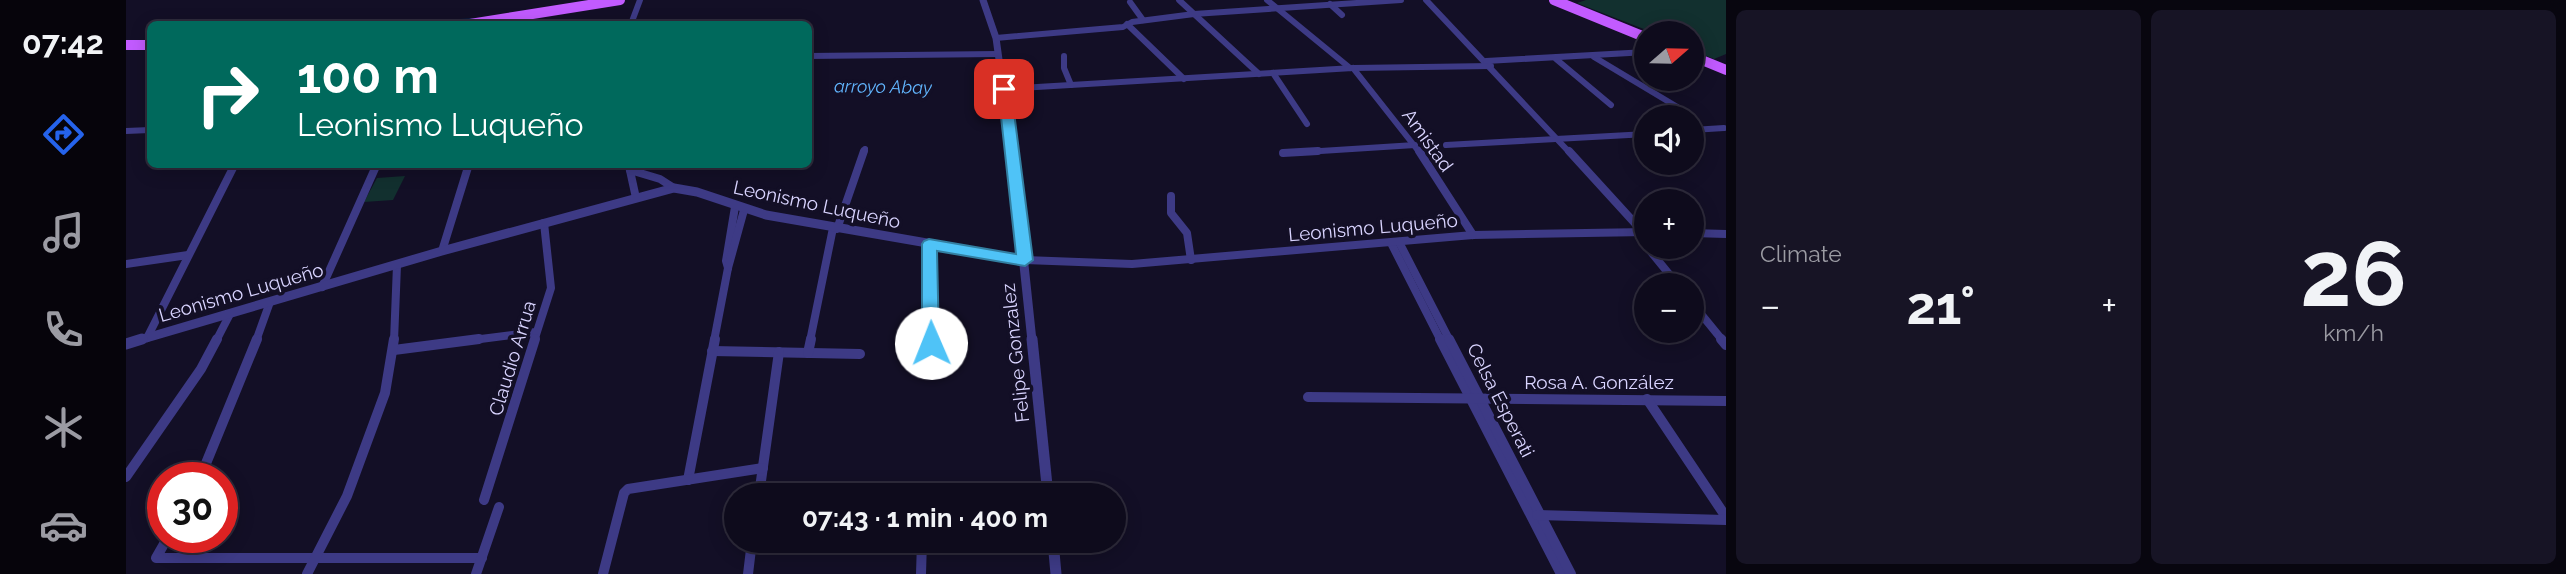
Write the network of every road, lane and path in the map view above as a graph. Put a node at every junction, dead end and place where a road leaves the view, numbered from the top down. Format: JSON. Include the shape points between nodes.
{"nodes":[{"id":1,"x":620,"y":0,"type":"edge"},
{"id":2,"x":640,"y":0,"type":"edge"},
{"id":3,"x":984,"y":0,"type":"edge"},
{"id":4,"x":1179,"y":0,"type":"edge"},
{"id":5,"x":1267,"y":0,"type":"edge"},
{"id":6,"x":1401,"y":0,"type":"edge"},
{"id":7,"x":1426,"y":0,"type":"edge"},
{"id":8,"x":1554,"y":0,"type":"edge"},
{"id":9,"x":1130,"y":2,"type":"dead end"},
{"id":10,"x":1330,"y":4,"type":"junction"},
{"id":11,"x":1275,"y":6,"type":"junction"},
{"id":12,"x":1194,"y":14,"type":"junction"},
{"id":13,"x":1342,"y":15,"type":"dead end"},
{"id":14,"x":1143,"y":20,"type":"junction"},
{"id":15,"x":490,"y":21,"type":"edge"},
{"id":16,"x":632,"y":21,"type":"edge"},
{"id":17,"x":1128,"y":24,"type":"junction"},
{"id":18,"x":1634,"y":33,"type":"edge"},
{"id":19,"x":996,"y":38,"type":"junction"},
{"id":20,"x":126,"y":45,"type":"edge"},
{"id":21,"x":147,"y":45,"type":"edge"},
{"id":22,"x":1634,"y":53,"type":"edge"},
{"id":23,"x":998,"y":54,"type":"junction"},
{"id":24,"x":812,"y":56,"type":"edge"},
{"id":25,"x":1063,"y":56,"type":"dead end"},
{"id":26,"x":1594,"y":57,"type":"junction"},
{"id":27,"x":1556,"y":59,"type":"junction"},
{"id":28,"x":1704,"y":61,"type":"edge"},
{"id":29,"x":1488,"y":64,"type":"junction"},
{"id":30,"x":1351,"y":68,"type":"junction"},
{"id":31,"x":1726,"y":70,"type":"edge"},
{"id":32,"x":1273,"y":73,"type":"junction"},
{"id":33,"x":1259,"y":74,"type":"junction"},
{"id":34,"x":1184,"y":79,"type":"junction"},
{"id":35,"x":1071,"y":85,"type":"junction"},
{"id":36,"x":1004,"y":89,"type":"junction"},
{"id":37,"x":1611,"y":105,"type":"dead end"},
{"id":38,"x":1674,"y":105,"type":"edge"},
{"id":39,"x":1307,"y":124,"type":"dead end"},
{"id":40,"x":1724,"y":128,"type":"dead end"},
{"id":41,"x":1704,"y":129,"type":"edge"},
{"id":42,"x":147,"y":130,"type":"edge"},
{"id":43,"x":126,"y":131,"type":"edge"},
{"id":44,"x":1634,"y":135,"type":"edge"},
{"id":45,"x":1557,"y":141,"type":"junction"},
{"id":46,"x":1415,"y":145,"type":"junction"},
{"id":47,"x":1446,"y":145,"type":"dead end"},
{"id":48,"x":865,"y":149,"type":"dead end"},
{"id":49,"x":1283,"y":153,"type":"dead end"},
{"id":50,"x":233,"y":168,"type":"edge"},
{"id":51,"x":374,"y":168,"type":"edge"},
{"id":52,"x":468,"y":168,"type":"edge"},
{"id":53,"x":630,"y":168,"type":"edge"},
{"id":54,"x":632,"y":168,"type":"edge"},
{"id":55,"x":674,"y":188,"type":"junction"},
{"id":56,"x":1171,"y":196,"type":"dead end"},
{"id":57,"x":636,"y":198,"type":"junction"},
{"id":58,"x":740,"y":208,"type":"junction"},
{"id":59,"x":544,"y":223,"type":"junction"},
{"id":60,"x":1634,"y":224,"type":"edge"},
{"id":61,"x":835,"y":228,"type":"junction"},
{"id":62,"x":1634,"y":232,"type":"edge"},
{"id":63,"x":1704,"y":233,"type":"edge"},
{"id":64,"x":1473,"y":234,"type":"junction"},
{"id":65,"x":1726,"y":234,"type":"edge"},
{"id":66,"x":1395,"y":243,"type":"junction"},
{"id":67,"x":929,"y":244,"type":"junction"},
{"id":68,"x":442,"y":251,"type":"junction"},
{"id":69,"x":188,"y":255,"type":"junction"},
{"id":70,"x":1657,"y":259,"type":"edge"},
{"id":71,"x":1025,"y":260,"type":"junction"},
{"id":72,"x":1191,"y":260,"type":"junction"},
{"id":73,"x":126,"y":264,"type":"edge"},
{"id":74,"x":397,"y":265,"type":"junction"},
{"id":75,"x":1668,"y":273,"type":"edge"},
{"id":76,"x":322,"y":287,"type":"junction"},
{"id":77,"x":270,"y":302,"type":"junction"},
{"id":78,"x":230,"y":314,"type":"junction"},
{"id":79,"x":1704,"y":318,"type":"edge"},
{"id":80,"x":536,"y":332,"type":"junction"},
{"id":81,"x":146,"y":338,"type":"junction"},
{"id":82,"x":931,"y":343,"type":"dead end"},
{"id":83,"x":126,"y":344,"type":"edge"},
{"id":84,"x":1726,"y":345,"type":"edge"},
{"id":85,"x":394,"y":350,"type":"junction"},
{"id":86,"x":712,"y":351,"type":"junction"},
{"id":87,"x":779,"y":352,"type":"junction"},
{"id":88,"x":808,"y":353,"type":"junction"},
{"id":89,"x":860,"y":354,"type":"dead end"},
{"id":90,"x":1308,"y":397,"type":"dead end"},
{"id":91,"x":1476,"y":399,"type":"junction"},
{"id":92,"x":1647,"y":399,"type":"junction"},
{"id":93,"x":1726,"y":401,"type":"edge"},
{"id":94,"x":207,"y":462,"type":"edge"},
{"id":95,"x":763,"y":468,"type":"junction"},
{"id":96,"x":126,"y":477,"type":"edge"},
{"id":97,"x":688,"y":480,"type":"junction"},
{"id":98,"x":761,"y":483,"type":"edge"},
{"id":99,"x":1047,"y":483,"type":"edge"},
{"id":100,"x":484,"y":500,"type":"dead end"},
{"id":101,"x":499,"y":507,"type":"dead end"},
{"id":102,"x":1536,"y":515,"type":"junction"},
{"id":103,"x":1726,"y":518,"type":"edge"},
{"id":104,"x":159,"y":553,"type":"edge"},
{"id":105,"x":751,"y":553,"type":"edge"},
{"id":106,"x":922,"y":553,"type":"edge"},
{"id":107,"x":1054,"y":553,"type":"edge"},
{"id":108,"x":316,"y":558,"type":"junction"},
{"id":109,"x":482,"y":558,"type":"junction"},
{"id":110,"x":307,"y":574,"type":"edge"},
{"id":111,"x":476,"y":574,"type":"edge"},
{"id":112,"x":603,"y":574,"type":"edge"},
{"id":113,"x":748,"y":574,"type":"edge"},
{"id":114,"x":921,"y":574,"type":"edge"},
{"id":115,"x":1056,"y":574,"type":"edge"},
{"id":116,"x":1561,"y":574,"type":"edge"},
{"id":117,"x":1571,"y":574,"type":"edge"}],
"edges":[{"from":1,"to":15,"type":"main road"},
{"from":2,"to":16,"type":"street"},
{"from":3,"to":19,"type":"street","name":"Felipe Gonzalez"},
{"from":4,"to":12,"type":"street"},
{"from":5,"to":11,"type":"street","name":"Amistad"},
{"from":6,"to":10,"type":"street"},
{"from":7,"to":29,"type":"street"},
{"from":8,"to":18,"type":"main road"},
{"from":9,"to":14,"type":"street"},
{"from":10,"to":11,"type":"street"},
{"from":10,"to":13,"type":"street"},
{"from":11,"to":12,"type":"street"},
{"from":11,"to":30,"type":"street","name":"Amistad"},
{"from":12,"to":14,"type":"street"},
{"from":12,"to":33,"type":"street"},
{"from":14,"to":17,"type":"street"},
{"from":17,"to":19,"type":"street"},
{"from":17,"to":34,"type":"street"},
{"from":19,"to":23,"type":"street","name":"Felipe Gonzalez"},
{"from":20,"to":21,"type":"main road"},
{"from":22,"to":26,"type":"street"},
{"from":23,"to":24,"type":"street"},
{"from":23,"to":36,"type":"street","name":"Felipe Gonzalez"},
{"from":25,"to":35,"type":"street"},
{"from":26,"to":27,"type":"street"},
{"from":26,"to":38,"type":"street"},
{"from":27,"to":29,"type":"street"},
{"from":27,"to":37,"type":"street"},
{"from":28,"to":31,"type":"main road"},
{"from":29,"to":30,"type":"street"},
{"from":29,"to":45,"type":"street"},
{"from":30,"to":32,"type":"street"},
{"from":30,"to":46,"type":"street","name":"Amistad"},
{"from":32,"to":33,"type":"street"},
{"from":32,"to":39,"type":"street"},
{"from":33,"to":34,"type":"street"},
{"from":34,"to":35,"type":"street"},
{"from":35,"to":36,"type":"street"},
{"from":36,"to":71,"type":"street","name":"Felipe Gonzalez"},
{"from":40,"to":41,"type":"street"},
{"from":42,"to":43,"type":"street"},
{"from":44,"to":45,"type":"street"},
{"from":45,"to":47,"type":"street"},
{"from":45,"to":60,"type":"street"},
{"from":46,"to":49,"type":"street"},
{"from":46,"to":64,"type":"street","name":"Amistad"},
{"from":48,"to":61,"type":"street"},
{"from":50,"to":69,"type":"street"},
{"from":51,"to":76,"type":"street"},
{"from":52,"to":68,"type":"street"},
{"from":53,"to":57,"type":"street"},
{"from":54,"to":55,"type":"street"},
{"from":55,"to":57,"type":"street","name":"Leonismo Luqueño"},
{"from":55,"to":58,"type":"street","name":"Leonismo Luqueño"},
{"from":56,"to":72,"type":"street","via":[[1170,210],[1187,233]]},
{"from":57,"to":59,"type":"street","name":"Leonismo Luqueño"},
{"from":58,"to":61,"type":"street","name":"Leonismo Luqueño"},
{"from":58,"to":86,"type":"street"},
{"from":59,"to":68,"type":"street","name":"Leonismo Luqueño"},
{"from":59,"to":80,"type":"street","name":"Claudio Arrua","via":[[551,288]]},
{"from":61,"to":67,"type":"street","name":"Leonismo Luqueño"},
{"from":61,"to":88,"type":"street"},
{"from":62,"to":64,"type":"street","name":"Leonismo Luqueño"},
{"from":63,"to":65,"type":"street"},
{"from":64,"to":66,"type":"street","name":"Leonismo Luqueño"},
{"from":66,"to":72,"type":"street","name":"Leonismo Luqueño"},
{"from":66,"to":91,"type":"street","name":"Celsa Esperati"},
{"from":67,"to":71,"type":"street","name":"Leonismo Luqueño"},
{"from":67,"to":82,"type":"street"},
{"from":68,"to":74,"type":"street","name":"Leonismo Luqueño"},
{"from":69,"to":73,"type":"street"},
{"from":69,"to":81,"type":"street"},
{"from":70,"to":75,"type":"street"},
{"from":71,"to":72,"type":"street","name":"Leonismo Luqueño","via":[[1132,264]]},
{"from":71,"to":99,"type":"street","name":"Felipe Gonzalez"},
{"from":74,"to":76,"type":"street","name":"Leonismo Luqueño"},
{"from":74,"to":85,"type":"street"},
{"from":76,"to":77,"type":"street","name":"Leonismo Luqueño"},
{"from":77,"to":78,"type":"street","name":"Leonismo Luqueño"},
{"from":77,"to":94,"type":"street"},
{"from":78,"to":81,"type":"street","name":"Leonismo Luqueño"},
{"from":78,"to":96,"type":"street","via":[[189,388]]},
{"from":79,"to":84,"type":"street"},
{"from":80,"to":85,"type":"street"},
{"from":80,"to":100,"type":"street","name":"Claudio Arrua"},
{"from":81,"to":83,"type":"street","name":"Leonismo Luqueño"},
{"from":85,"to":108,"type":"street","via":[[368,445]]},
{"from":86,"to":87,"type":"street"},
{"from":86,"to":97,"type":"street"},
{"from":87,"to":88,"type":"street"},
{"from":87,"to":95,"type":"street"},
{"from":88,"to":89,"type":"street"},
{"from":90,"to":91,"type":"street","name":"Rosa A. González"},
{"from":91,"to":92,"type":"street","name":"Rosa A. González"},
{"from":91,"to":102,"type":"street","name":"Celsa Esperati"},
{"from":92,"to":93,"type":"street","name":"Rosa A. González"},
{"from":92,"to":103,"type":"street"},
{"from":95,"to":97,"type":"street"},
{"from":95,"to":98,"type":"street"},
{"from":97,"to":112,"type":"street","via":[[634,486],[624,493]]},
{"from":101,"to":109,"type":"street"},
{"from":102,"to":103,"type":"street"},
{"from":102,"to":116,"type":"street","name":"Celsa Esperati"},
{"from":102,"to":117,"type":"street","name":"Celsa Esperati"},
{"from":104,"to":108,"type":"street","via":[[156,558]]},
{"from":105,"to":113,"type":"street"},
{"from":106,"to":114,"type":"street"},
{"from":107,"to":115,"type":"street"},
{"from":108,"to":109,"type":"street"},
{"from":108,"to":110,"type":"street"},
{"from":109,"to":111,"type":"street"}]}
